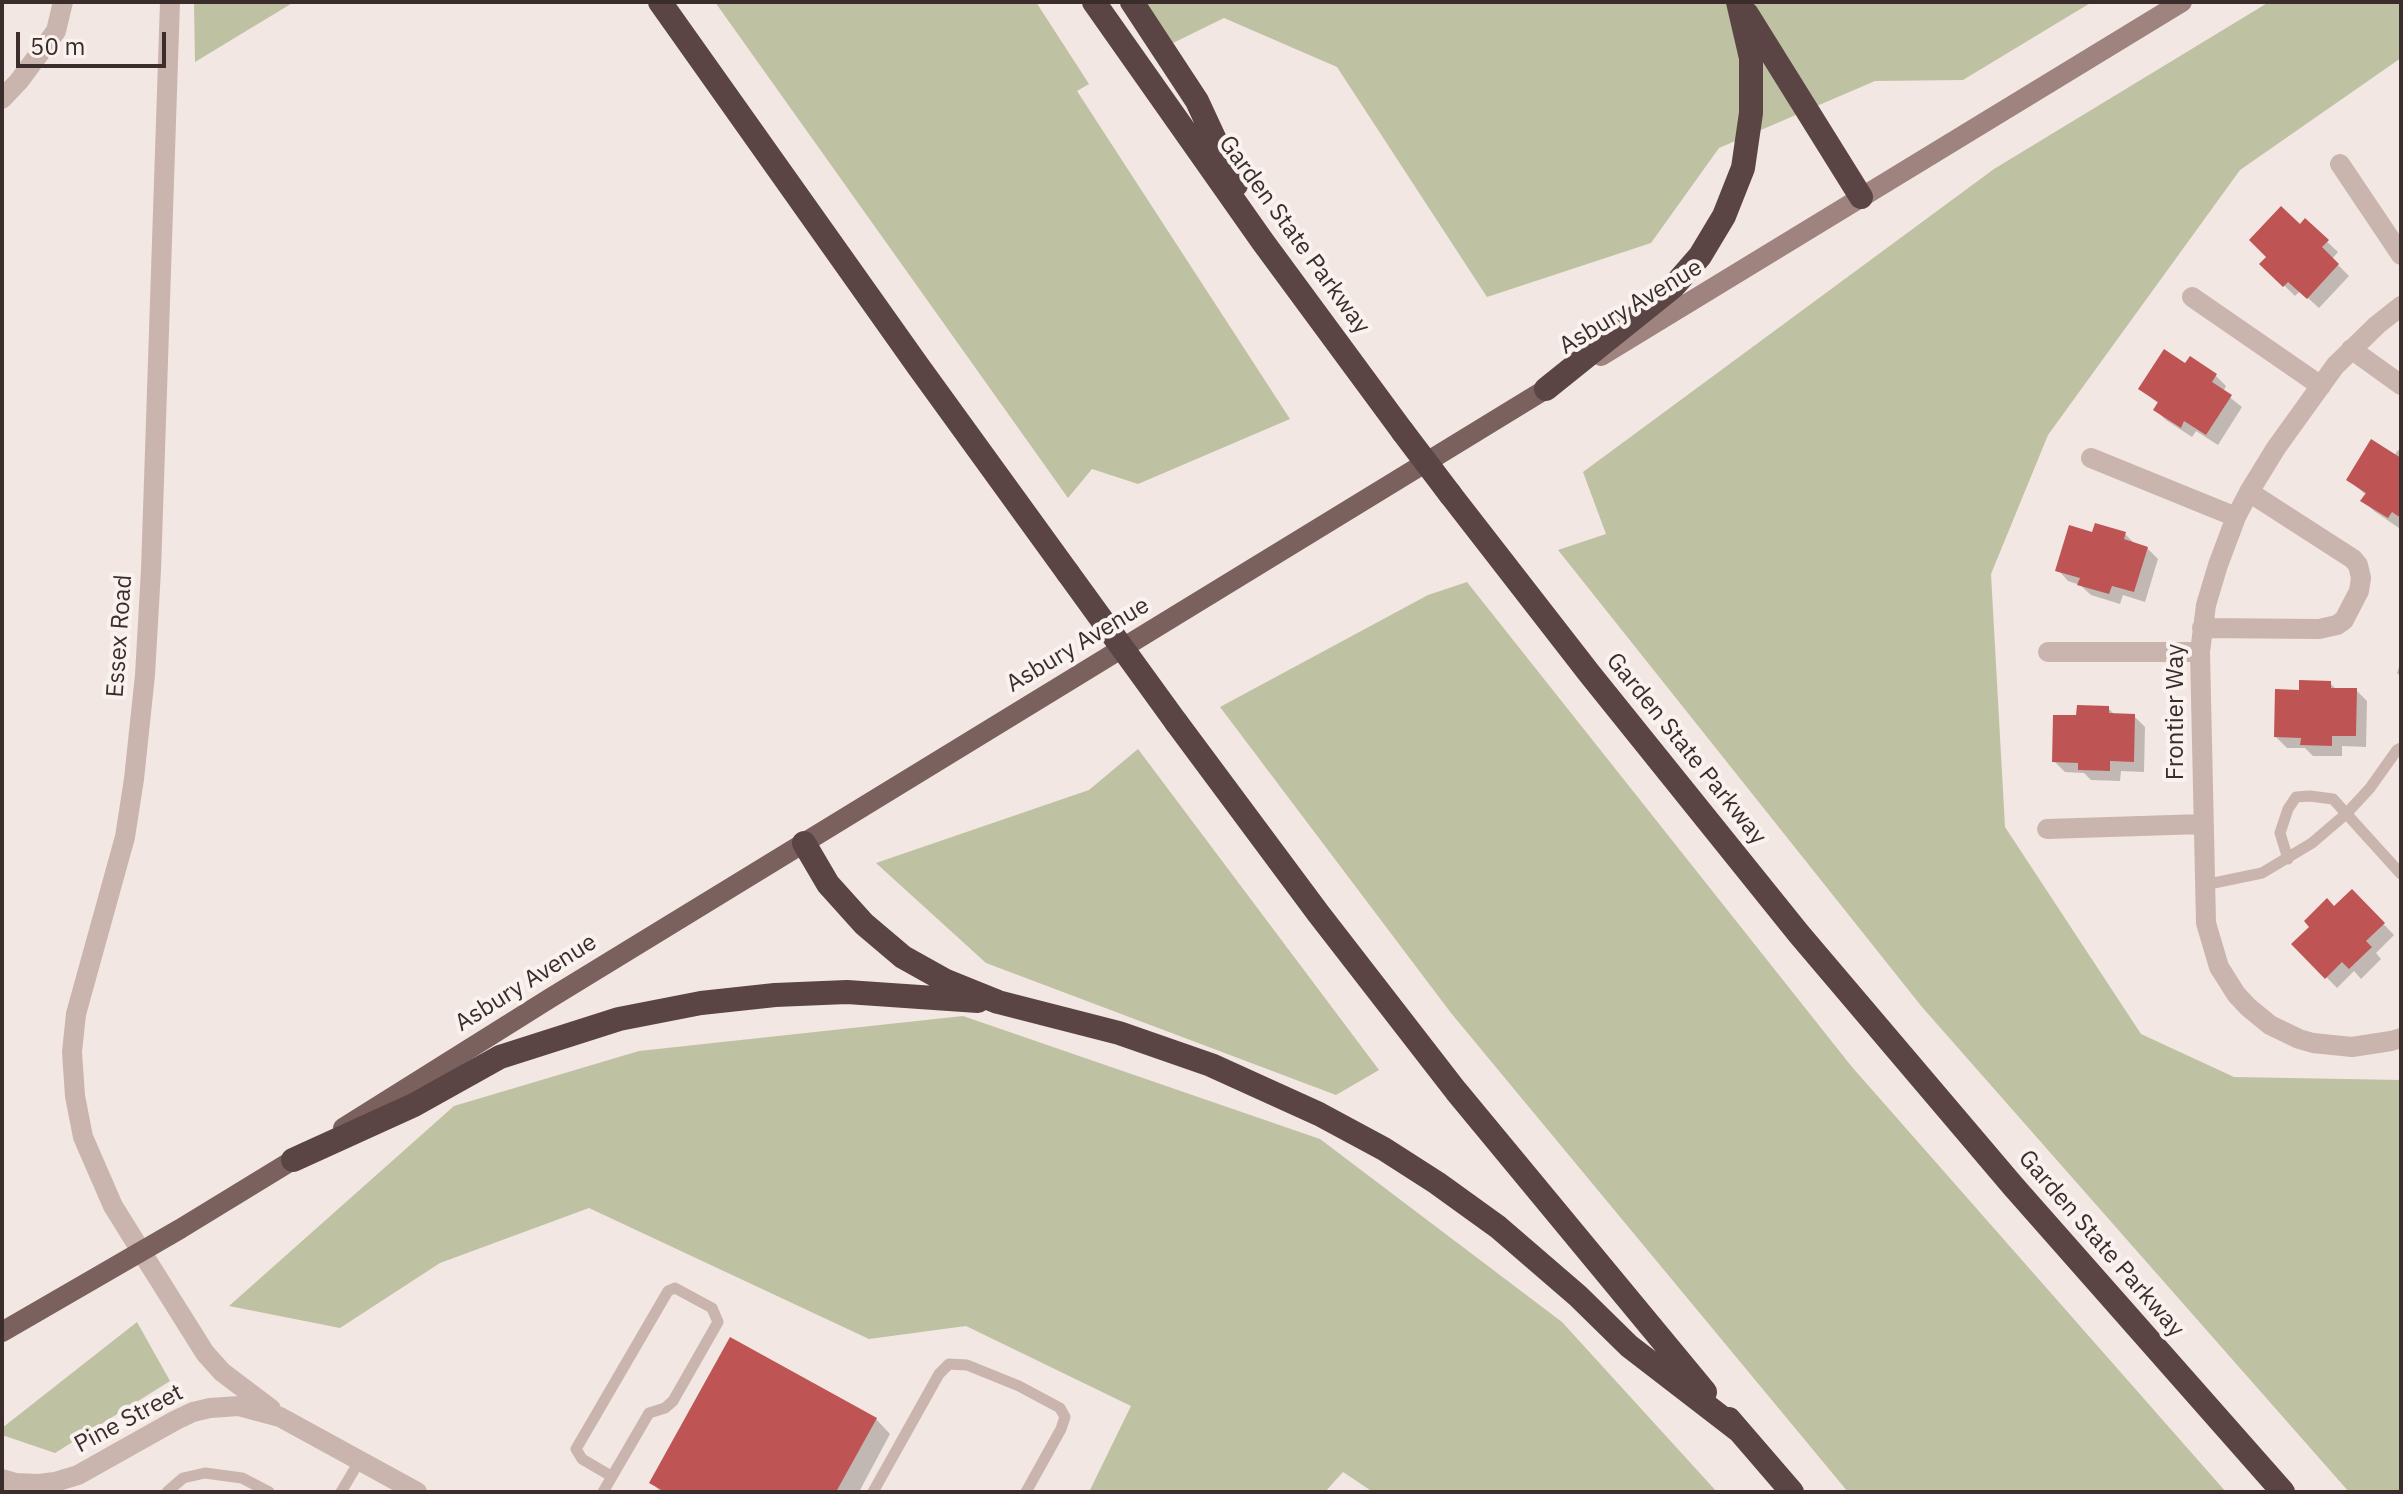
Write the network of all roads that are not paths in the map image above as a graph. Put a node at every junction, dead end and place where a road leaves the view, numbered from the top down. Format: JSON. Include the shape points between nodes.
{"nodes":[{"id":1,"x":63,"y":2,"type":"edge"},
{"id":2,"x":170,"y":2,"type":"edge"},
{"id":3,"x":660,"y":2,"type":"edge"},
{"id":4,"x":1094,"y":2,"type":"edge"},
{"id":5,"x":1132,"y":2,"type":"edge"},
{"id":6,"x":1739,"y":2,"type":"edge"},
{"id":7,"x":2182,"y":2,"type":"edge"},
{"id":8,"x":2,"y":99,"type":"edge"},
{"id":9,"x":2340,"y":164,"type":"dead end"},
{"id":10,"x":1861,"y":197,"type":"junction"},
{"id":11,"x":1263,"y":242,"type":"junction"},
{"id":12,"x":2401,"y":255,"type":"edge"},
{"id":13,"x":2192,"y":297,"type":"dead end"},
{"id":14,"x":2401,"y":306,"type":"edge"},
{"id":15,"x":2351,"y":349,"type":"junction"},
{"id":16,"x":2401,"y":385,"type":"edge"},
{"id":17,"x":2321,"y":386,"type":"junction"},
{"id":18,"x":1546,"y":389,"type":"junction"},
{"id":19,"x":2091,"y":458,"type":"dead end"},
{"id":20,"x":2249,"y":492,"type":"junction"},
{"id":21,"x":2236,"y":517,"type":"junction"},
{"id":22,"x":2202,"y":628,"type":"junction"},
{"id":23,"x":2048,"y":652,"type":"dead end"},
{"id":24,"x":2200,"y":652,"type":"junction"},
{"id":25,"x":2401,"y":748,"type":"edge"},
{"id":26,"x":2346,"y":814,"type":"junction"},
{"id":27,"x":2203,"y":824,"type":"junction"},
{"id":28,"x":2047,"y":829,"type":"dead end"},
{"id":29,"x":804,"y":843,"type":"junction"},
{"id":30,"x":2288,"y":859,"type":"junction"},
{"id":31,"x":2401,"y":874,"type":"edge"},
{"id":32,"x":2204,"y":885,"type":"junction"},
{"id":33,"x":998,"y":1002,"type":"junction"},
{"id":34,"x":2401,"y":1038,"type":"edge"},
{"id":35,"x":293,"y":1160,"type":"junction"},
{"id":36,"x":141,"y":1251,"type":"junction"},
{"id":37,"x":2,"y":1332,"type":"edge"},
{"id":38,"x":280,"y":1417,"type":"junction"},
{"id":39,"x":1738,"y":1430,"type":"junction"},
{"id":40,"x":360,"y":1460,"type":"junction"},
{"id":41,"x":611,"y":1476,"type":"junction"},
{"id":42,"x":2,"y":1479,"type":"edge"},
{"id":43,"x":167,"y":1492,"type":"edge"},
{"id":44,"x":269,"y":1492,"type":"edge"},
{"id":45,"x":341,"y":1492,"type":"edge"},
{"id":46,"x":417,"y":1492,"type":"edge"},
{"id":47,"x":603,"y":1492,"type":"edge"},
{"id":48,"x":873,"y":1492,"type":"edge"},
{"id":49,"x":1026,"y":1492,"type":"edge"},
{"id":50,"x":1792,"y":1492,"type":"edge"},
{"id":51,"x":2283,"y":1492,"type":"edge"}],
"edges":[{"from":1,"to":8,"type":"street","via":[[56,31]]},
{"from":2,"to":36,"type":"street","name":"Essex Road","via":[[145,675],[125,837],[76,1014],[72,1052],[87,1148]]},
{"from":3,"to":39,"type":"highway","bridge":true,"via":[[1250,824],[1447,1080]]},
{"from":4,"to":11,"type":"highway","name":"Garden State Parkway"},
{"from":5,"to":11,"type":"highway","via":[[1197,101]]},
{"from":6,"to":10,"type":"highway"},
{"from":6,"to":18,"type":"highway","via":[[1751,58],[1751,113],[1743,168],[1724,216],[1673,287]]},
{"from":7,"to":10,"type":"main road","name":"Asbury Avenue"},
{"from":9,"to":12,"type":"street"},
{"from":10,"to":18,"type":"main road","name":"Asbury Avenue"},
{"from":11,"to":51,"type":"highway","name":"Garden State Parkway","bridge":true,"via":[[1450,494],[1799,934]]},
{"from":13,"to":17,"type":"street"},
{"from":14,"to":15,"type":"street","name":"Frontier Way"},
{"from":15,"to":16,"type":"street"},
{"from":15,"to":17,"type":"street","name":"Frontier Way"},
{"from":17,"to":20,"type":"street","name":"Frontier Way"},
{"from":18,"to":29,"type":"main road","name":"Asbury Avenue"},
{"from":19,"to":21,"type":"street"},
{"from":20,"to":21,"type":"street","name":"Frontier Way"},
{"from":20,"to":22,"type":"street","via":[[2353,559],[2361,578],[2359,591],[2337,625]]},
{"from":21,"to":22,"type":"street","name":"Frontier Way"},
{"from":22,"to":24,"type":"street","name":"Frontier Way"},
{"from":23,"to":24,"type":"street"},
{"from":24,"to":27,"type":"street","name":"Frontier Way"},
{"from":25,"to":26,"type":"lane"},
{"from":26,"to":30,"type":"lane"},
{"from":26,"to":30,"type":"lane","via":[[2333,799],[2296,797],[2280,833]]},
{"from":26,"to":31,"type":"lane"},
{"from":27,"to":28,"type":"street"},
{"from":27,"to":32,"type":"street","name":"Frontier Way"},
{"from":29,"to":33,"type":"highway","via":[[828,884],[881,940],[925,969]]},
{"from":29,"to":35,"type":"main road","name":"Asbury Avenue"},
{"from":30,"to":32,"type":"lane","via":[[2262,873]]},
{"from":32,"to":34,"type":"street","name":"Frontier Way","via":[[2206,923],[2219,967],[2236,994],[2270,1025],[2299,1039],[2338,1047]]},
{"from":33,"to":35,"type":"highway","via":[[799,993],[701,1003],[619,1019],[500,1057],[414,1105]]},
{"from":33,"to":39,"type":"highway","via":[[1182,1054],[1285,1097],[1373,1143],[1498,1227],[1629,1346]]},
{"from":35,"to":36,"type":"main road","name":"Asbury Avenue"},
{"from":36,"to":37,"type":"main road","name":"Asbury Avenue"},
{"from":36,"to":38,"type":"street","name":"Pine Street","via":[[205,1353]]},
{"from":38,"to":40,"type":"street","name":"Pine Street"},
{"from":38,"to":42,"type":"street","name":"Pine Street","via":[[239,1406],[210,1408],[176,1420],[78,1475],[39,1484]]},
{"from":39,"to":50,"type":"highway"},
{"from":40,"to":45,"type":"lane"},
{"from":40,"to":46,"type":"street","name":"Pine Street"},
{"from":41,"to":41,"type":"lane","via":[[582,1459],[576,1449],[668,1291],[675,1288],[712,1308],[718,1322],[673,1401],[649,1413]]},
{"from":41,"to":47,"type":"lane"},
{"from":43,"to":44,"type":"lane","via":[[183,1478],[205,1473],[242,1478]]},
{"from":48,"to":49,"type":"lane","via":[[949,1364],[980,1370],[1060,1408],[1065,1417],[1061,1429]]}]}
